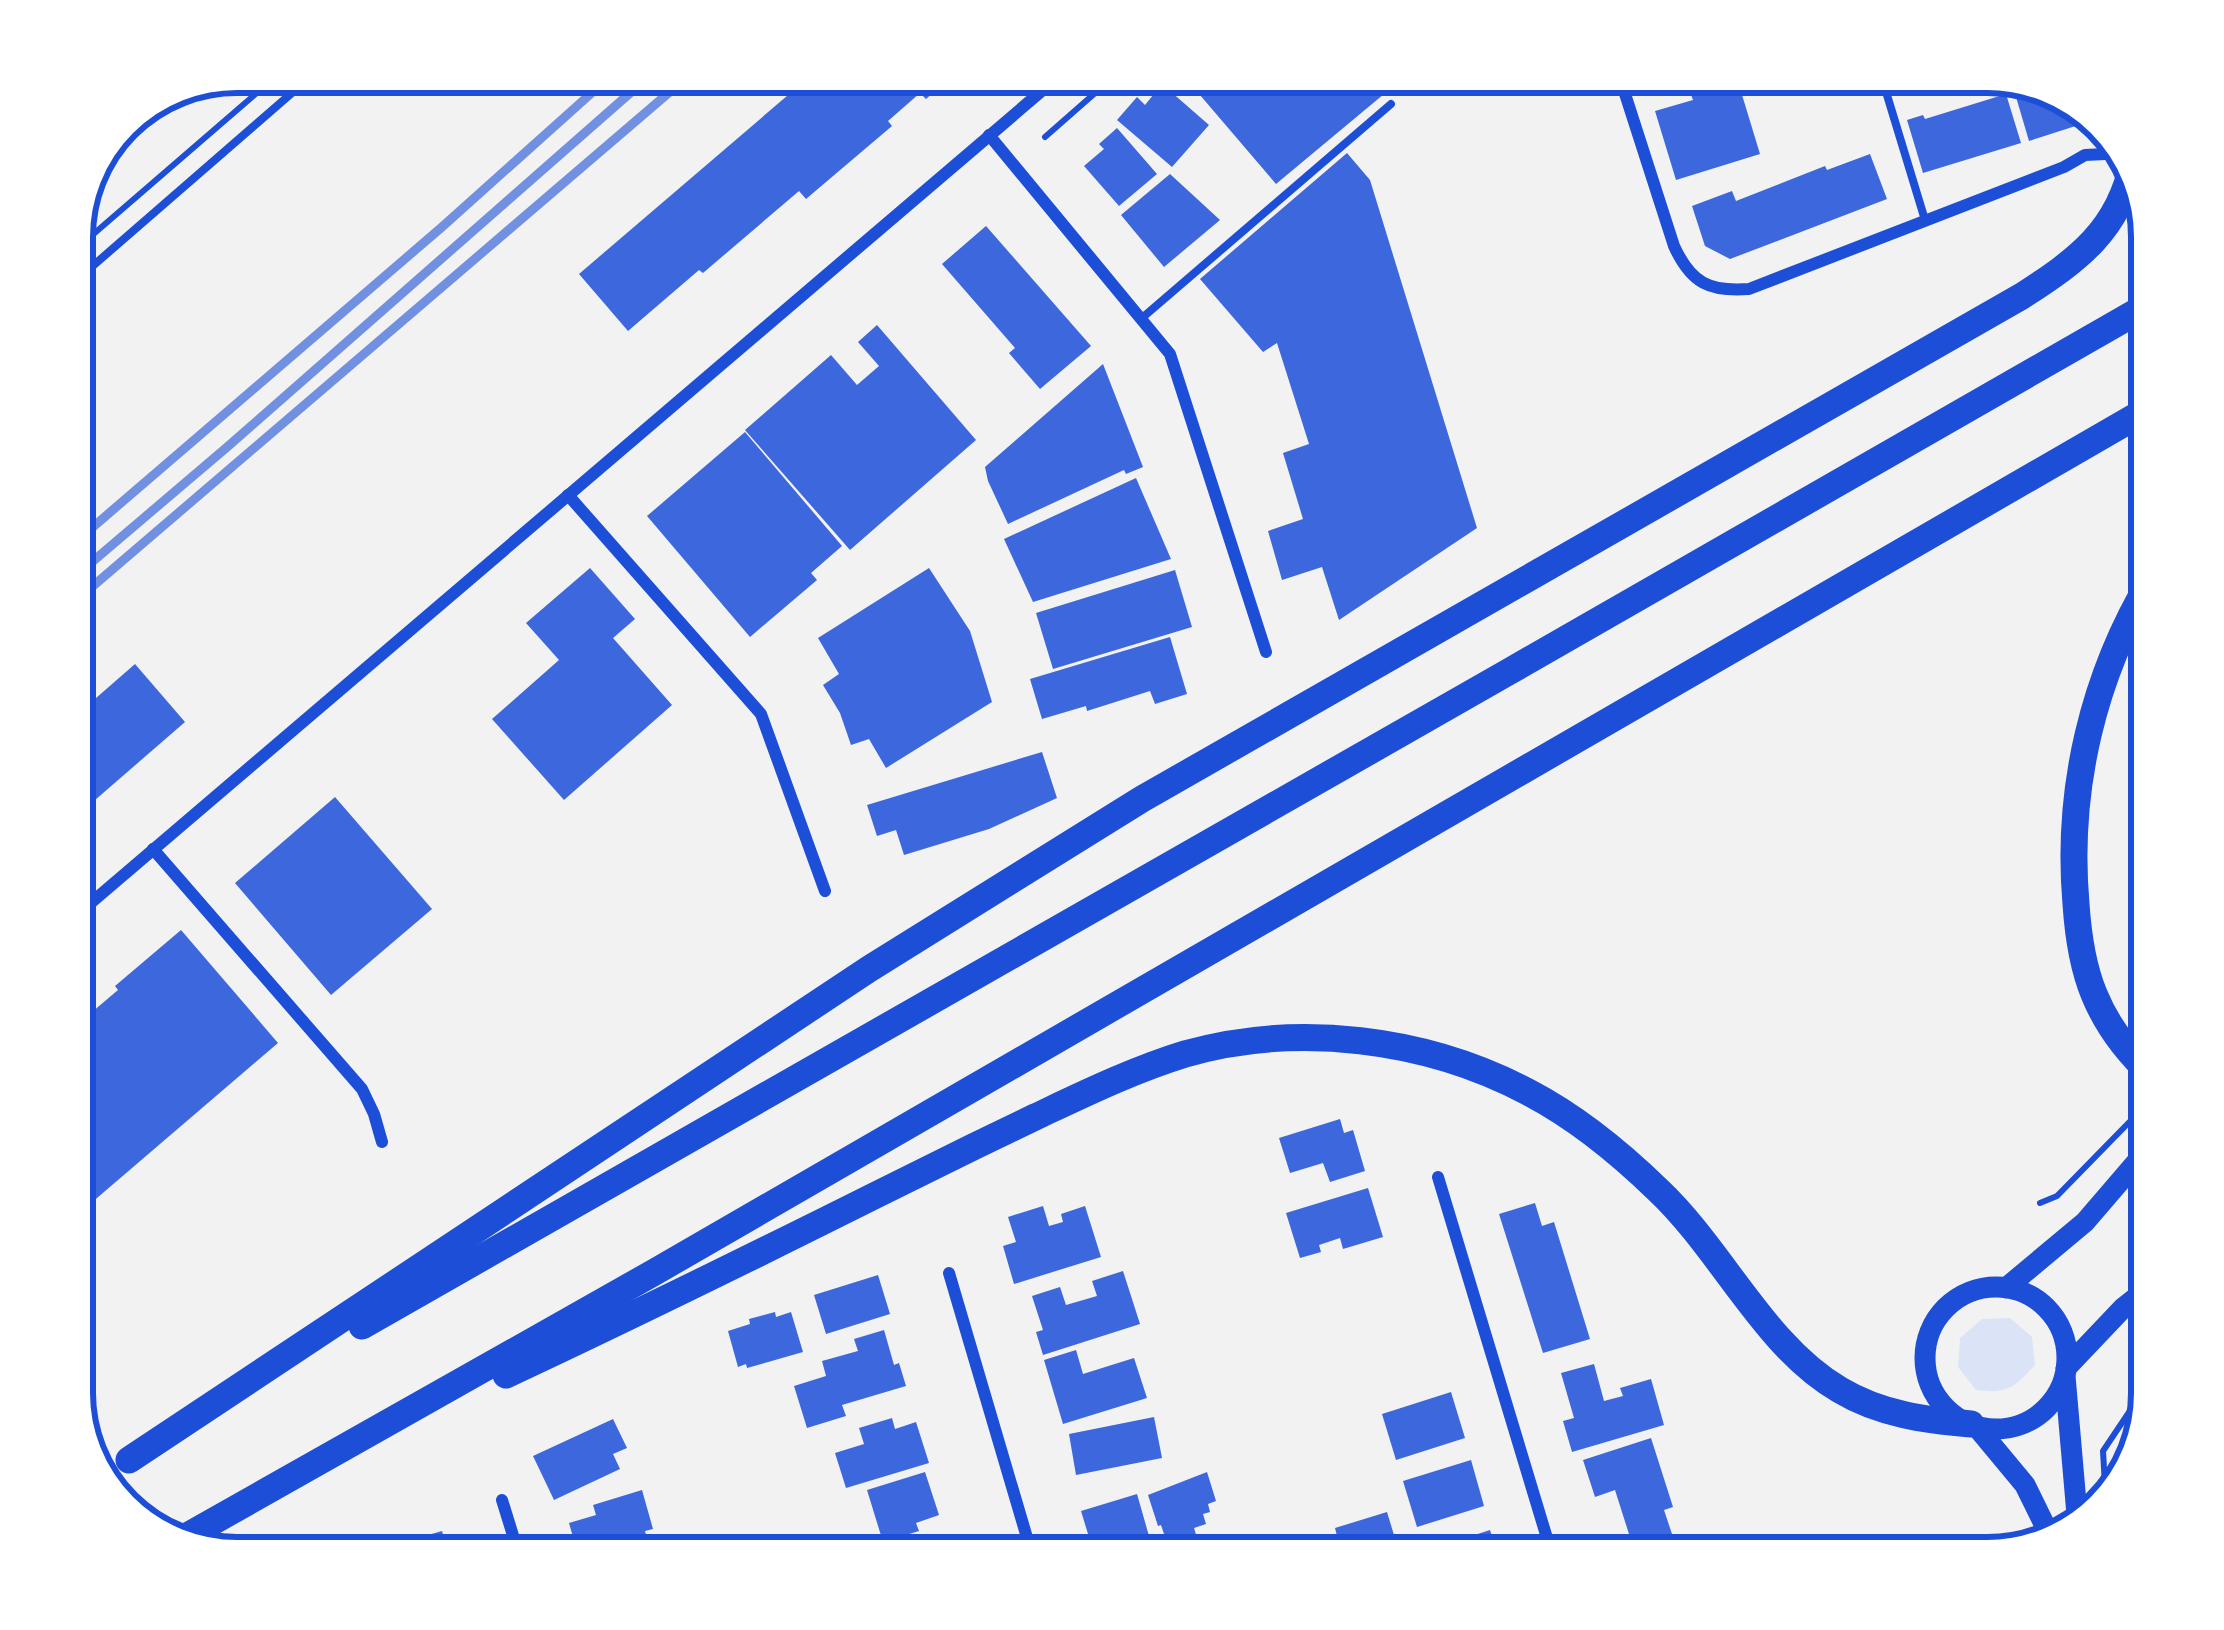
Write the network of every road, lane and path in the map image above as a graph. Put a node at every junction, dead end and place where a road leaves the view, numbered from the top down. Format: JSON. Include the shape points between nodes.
{"nodes":[{"id":1,"x":257,"y":93,"type":"edge"},
{"id":2,"x":292,"y":93,"type":"edge"},
{"id":3,"x":1039,"y":93,"type":"edge"},
{"id":4,"x":1095,"y":93,"type":"edge"},
{"id":5,"x":1625,"y":93,"type":"edge"},
{"id":6,"x":1886,"y":93,"type":"edge"},
{"id":7,"x":1390,"y":104,"type":"dead end"},
{"id":8,"x":988,"y":135,"type":"junction"},
{"id":9,"x":1045,"y":137,"type":"dead end"},
{"id":10,"x":2104,"y":154,"type":"edge"},
{"id":11,"x":2124,"y":193,"type":"edge"},
{"id":12,"x":1926,"y":221,"type":"junction"},
{"id":13,"x":93,"y":234,"type":"edge"},
{"id":14,"x":93,"y":266,"type":"edge"},
{"id":15,"x":2131,"y":315,"type":"edge"},
{"id":16,"x":1141,"y":319,"type":"junction"},
{"id":17,"x":2131,"y":419,"type":"edge"},
{"id":18,"x":568,"y":495,"type":"junction"},
{"id":19,"x":2131,"y":612,"type":"edge"},
{"id":20,"x":1266,"y":652,"type":"dead end"},
{"id":21,"x":153,"y":849,"type":"junction"},
{"id":22,"x":825,"y":891,"type":"dead end"},
{"id":23,"x":93,"y":902,"type":"edge"},
{"id":24,"x":2131,"y":1053,"type":"edge"},
{"id":25,"x":2131,"y":1120,"type":"edge"},
{"id":26,"x":382,"y":1142,"type":"dead end"},
{"id":27,"x":2131,"y":1168,"type":"edge"},
{"id":28,"x":1438,"y":1177,"type":"dead end"},
{"id":29,"x":2040,"y":1203,"type":"dead end"},
{"id":30,"x":950,"y":1274,"type":"dead end"},
{"id":31,"x":2006,"y":1288,"type":"junction"},
{"id":32,"x":2131,"y":1302,"type":"edge"},
{"id":33,"x":2066,"y":1372,"type":"junction"},
{"id":34,"x":2130,"y":1411,"type":"edge"},
{"id":35,"x":1973,"y":1425,"type":"junction"},
{"id":36,"x":315,"y":1464,"type":"junction"},
{"id":37,"x":119,"y":1466,"type":"edge"},
{"id":38,"x":2104,"y":1475,"type":"edge"},
{"id":39,"x":502,"y":1500,"type":"dead end"},
{"id":40,"x":2076,"y":1506,"type":"edge"},
{"id":41,"x":2044,"y":1524,"type":"edge"},
{"id":42,"x":198,"y":1531,"type":"edge"},
{"id":43,"x":513,"y":1537,"type":"edge"},
{"id":44,"x":1028,"y":1537,"type":"edge"},
{"id":45,"x":1547,"y":1537,"type":"edge"}],
"edges":[{"from":1,"to":13,"type":"path"},
{"from":2,"to":14,"type":"lane"},
{"from":3,"to":8,"type":"street"},
{"from":4,"to":9,"type":"path"},
{"from":5,"to":12,"type":"street","via":[[1674,246],[1698,281],[1749,289]]},
{"from":6,"to":12,"type":"lane"},
{"from":7,"to":16,"type":"lane"},
{"from":8,"to":16,"type":"street"},
{"from":8,"to":18,"type":"street"},
{"from":10,"to":12,"type":"street"},
{"from":11,"to":37,"type":"highway","via":[[2105,228],[2052,277],[1142,799],[849,982]]},
{"from":15,"to":37,"type":"highway"},
{"from":16,"to":20,"type":"street","via":[[1170,354]]},
{"from":17,"to":36,"type":"highway"},
{"from":18,"to":21,"type":"street"},
{"from":18,"to":22,"type":"street","via":[[761,714]]},
{"from":19,"to":24,"type":"highway","via":[[2090,724],[2074,862],[2078,933],[2094,994]]},
{"from":21,"to":23,"type":"street"},
{"from":21,"to":26,"type":"street","via":[[362,1089]]},
{"from":25,"to":29,"type":"path","via":[[2057,1196]]},
{"from":27,"to":31,"type":"main road","via":[[2085,1222]]},
{"from":28,"to":45,"type":"street"},
{"from":30,"to":44,"type":"street"},
{"from":31,"to":33,"type":"main road","via":[[2053,1315],[2065,1340]]},
{"from":31,"to":35,"type":"main road","via":[[1962,1296],[1927,1339],[1924,1364],[1935,1396]]},
{"from":32,"to":33,"type":"main road"},
{"from":33,"to":35,"type":"main road","via":[[2031,1420]]},
{"from":33,"to":40,"type":"main road"},
{"from":34,"to":38,"type":"path","via":[[2103,1451]]},
{"from":35,"to":36,"type":"highway","via":[[1900,1414],[1826,1381],[1661,1192],[1529,1093],[1436,1055],[1281,1039],[1188,1054],[1102,1086]]},
{"from":35,"to":41,"type":"main road","via":[[2025,1485]]},
{"from":36,"to":42,"type":"highway"},
{"from":39,"to":43,"type":"street"}]}
